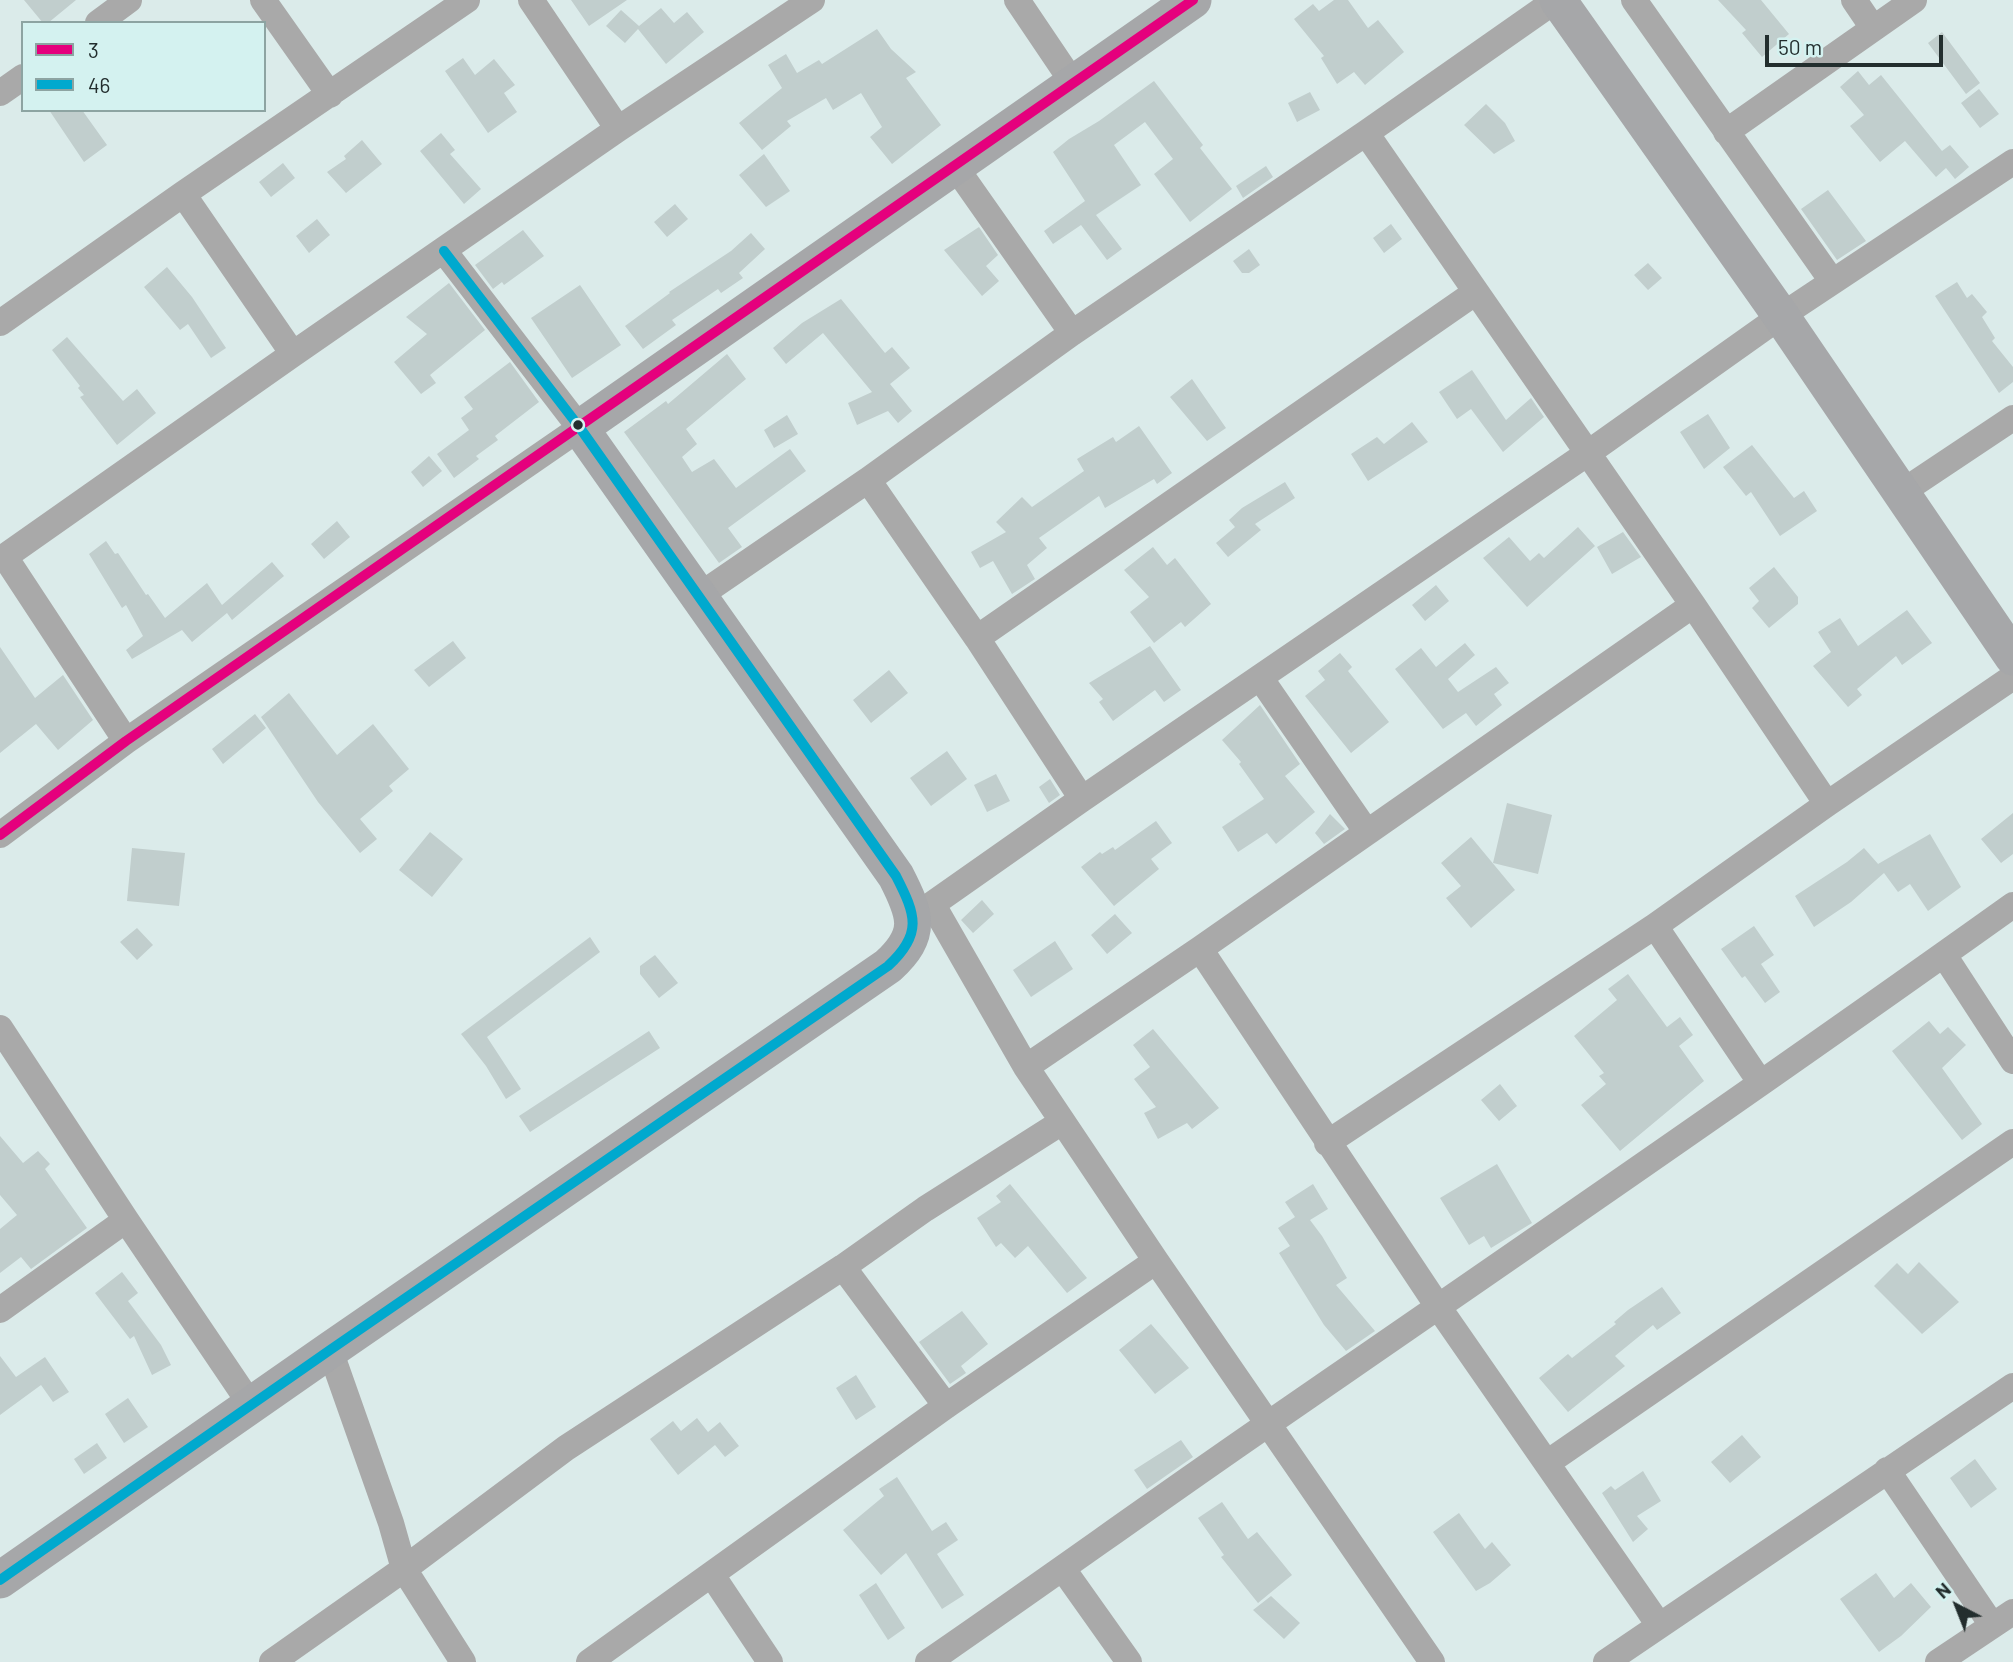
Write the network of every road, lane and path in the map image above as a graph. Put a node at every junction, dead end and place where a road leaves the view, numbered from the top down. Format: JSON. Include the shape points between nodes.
{"nodes":[{"id":1,"x":129,"y":0,"type":"edge"},
{"id":2,"x":263,"y":0,"type":"edge"},
{"id":3,"x":467,"y":0,"type":"edge"},
{"id":4,"x":531,"y":0,"type":"edge"},
{"id":5,"x":812,"y":0,"type":"edge"},
{"id":6,"x":1017,"y":0,"type":"edge"},
{"id":7,"x":1193,"y":0,"type":"edge"},
{"id":8,"x":1557,"y":0,"type":"edge"},
{"id":9,"x":1634,"y":0,"type":"edge"},
{"id":10,"x":1854,"y":0,"type":"edge"},
{"id":11,"x":1914,"y":0,"type":"edge"},
{"id":12,"x":101,"y":21,"type":"edge"},
{"id":13,"x":1874,"y":29,"type":"junction"},
{"id":14,"x":21,"y":78,"type":"edge"},
{"id":15,"x":1073,"y":83,"type":"junction"},
{"id":16,"x":0,"y":93,"type":"edge"},
{"id":17,"x":330,"y":95,"type":"junction"},
{"id":18,"x":618,"y":129,"type":"junction"},
{"id":19,"x":1726,"y":132,"type":"junction"},
{"id":20,"x":1366,"y":133,"type":"junction"},
{"id":21,"x":2013,"y":162,"type":"edge"},
{"id":22,"x":954,"y":164,"type":"junction"},
{"id":23,"x":183,"y":194,"type":"junction"},
{"id":24,"x":444,"y":251,"type":"junction"},
{"id":25,"x":1832,"y":281,"type":"junction"},
{"id":26,"x":1476,"y":292,"type":"junction"},
{"id":27,"x":1781,"y":316,"type":"junction"},
{"id":28,"x":0,"y":323,"type":"edge"},
{"id":29,"x":1072,"y":333,"type":"junction"},
{"id":30,"x":293,"y":354,"type":"junction"},
{"id":31,"x":2013,"y":418,"type":"edge"},
{"id":32,"x":580,"y":428,"type":"junction"},
{"id":33,"x":1588,"y":453,"type":"junction"},
{"id":34,"x":867,"y":480,"type":"junction"},
{"id":35,"x":1902,"y":492,"type":"junction"},
{"id":36,"x":2,"y":558,"type":"edge"},
{"id":37,"x":700,"y":595,"type":"junction"},
{"id":38,"x":1693,"y":605,"type":"junction"},
{"id":39,"x":977,"y":638,"type":"junction"},
{"id":40,"x":2011,"y":654,"type":"edge"},
{"id":41,"x":1261,"y":679,"type":"junction"},
{"id":42,"x":126,"y":741,"type":"junction"},
{"id":43,"x":1082,"y":799,"type":"junction"},
{"id":44,"x":1827,"y":804,"type":"junction"},
{"id":45,"x":1366,"y":831,"type":"junction"},
{"id":46,"x":0,"y":835,"type":"edge"},
{"id":47,"x":2013,"y":905,"type":"edge"},
{"id":48,"x":923,"y":911,"type":"junction"},
{"id":49,"x":1655,"y":926,"type":"junction"},
{"id":50,"x":1200,"y":949,"type":"junction"},
{"id":51,"x":1944,"y":955,"type":"junction"},
{"id":52,"x":0,"y":1028,"type":"edge"},
{"id":53,"x":2013,"y":1061,"type":"edge"},
{"id":54,"x":1026,"y":1067,"type":"junction"},
{"id":55,"x":1760,"y":1082,"type":"junction"},
{"id":56,"x":1062,"y":1122,"type":"junction"},
{"id":57,"x":2013,"y":1142,"type":"edge"},
{"id":58,"x":1327,"y":1143,"type":"junction"},
{"id":59,"x":126,"y":1220,"type":"junction"},
{"id":60,"x":1156,"y":1261,"type":"junction"},
{"id":61,"x":843,"y":1267,"type":"junction"},
{"id":62,"x":1439,"y":1308,"type":"junction"},
{"id":63,"x":0,"y":1310,"type":"edge"},
{"id":64,"x":330,"y":1350,"type":"junction"},
{"id":65,"x":2013,"y":1386,"type":"edge"},
{"id":66,"x":251,"y":1405,"type":"junction"},
{"id":67,"x":946,"y":1406,"type":"junction"},
{"id":68,"x":1269,"y":1423,"type":"junction"},
{"id":69,"x":1547,"y":1463,"type":"junction"},
{"id":70,"x":1887,"y":1470,"type":"junction"},
{"id":71,"x":404,"y":1569,"type":"junction"},
{"id":72,"x":1063,"y":1569,"type":"junction"},
{"id":73,"x":712,"y":1575,"type":"junction"},
{"id":74,"x":0,"y":1580,"type":"edge"},
{"id":75,"x":2002,"y":1619,"type":"edge"},
{"id":76,"x":1659,"y":1625,"type":"junction"},
{"id":77,"x":272,"y":1662,"type":"edge"},
{"id":78,"x":463,"y":1662,"type":"edge"},
{"id":79,"x":589,"y":1662,"type":"edge"},
{"id":80,"x":770,"y":1662,"type":"edge"},
{"id":81,"x":928,"y":1662,"type":"edge"},
{"id":82,"x":1129,"y":1662,"type":"edge"},
{"id":83,"x":1432,"y":1662,"type":"edge"},
{"id":84,"x":1606,"y":1662,"type":"edge"},
{"id":85,"x":1938,"y":1662,"type":"edge"}],
"edges":[{"from":1,"to":12,"type":"street"},
{"from":2,"to":17,"type":"street"},
{"from":3,"to":17,"type":"street"},
{"from":4,"to":18,"type":"street"},
{"from":5,"to":18,"type":"street"},
{"from":6,"to":15,"type":"street"},
{"from":7,"to":15,"type":"street"},
{"from":8,"to":20,"type":"street"},
{"from":8,"to":27,"type":"street"},
{"from":9,"to":19,"type":"street"},
{"from":10,"to":13,"type":"street"},
{"from":11,"to":13,"type":"street"},
{"from":13,"to":19,"type":"street"},
{"from":14,"to":16,"type":"street"},
{"from":15,"to":22,"type":"street"},
{"from":17,"to":23,"type":"street"},
{"from":18,"to":24,"type":"street"},
{"from":19,"to":25,"type":"street"},
{"from":20,"to":26,"type":"street"},
{"from":20,"to":29,"type":"street"},
{"from":21,"to":25,"type":"street"},
{"from":22,"to":29,"type":"street"},
{"from":22,"to":32,"type":"street"},
{"from":23,"to":28,"type":"street"},
{"from":23,"to":30,"type":"street"},
{"from":24,"to":30,"type":"street"},
{"from":24,"to":32,"type":"street"},
{"from":25,"to":27,"type":"street"},
{"from":26,"to":33,"type":"street"},
{"from":26,"to":39,"type":"street"},
{"from":27,"to":33,"type":"street"},
{"from":27,"to":35,"type":"street"},
{"from":29,"to":34,"type":"street"},
{"from":30,"to":36,"type":"street"},
{"from":31,"to":35,"type":"street"},
{"from":32,"to":37,"type":"street"},
{"from":32,"to":42,"type":"street"},
{"from":33,"to":38,"type":"street"},
{"from":33,"to":41,"type":"street"},
{"from":34,"to":37,"type":"street"},
{"from":34,"to":39,"type":"street"},
{"from":35,"to":40,"type":"street"},
{"from":36,"to":42,"type":"street"},
{"from":37,"to":48,"type":"street"},
{"from":38,"to":44,"type":"street"},
{"from":38,"to":45,"type":"street"},
{"from":39,"to":43,"type":"street"},
{"from":40,"to":44,"type":"street"},
{"from":41,"to":43,"type":"street"},
{"from":41,"to":45,"type":"street"},
{"from":42,"to":46,"type":"street"},
{"from":43,"to":48,"type":"street"},
{"from":44,"to":49,"type":"street"},
{"from":45,"to":50,"type":"street"},
{"from":47,"to":51,"type":"street"},
{"from":48,"to":54,"type":"street"},
{"from":48,"to":64,"type":"street","via":[[902,953],[888,966]]},
{"from":49,"to":55,"type":"street"},
{"from":49,"to":58,"type":"street"},
{"from":50,"to":54,"type":"street"},
{"from":50,"to":58,"type":"street"},
{"from":51,"to":53,"type":"street"},
{"from":51,"to":55,"type":"street"},
{"from":52,"to":59,"type":"street"},
{"from":54,"to":56,"type":"street"},
{"from":55,"to":62,"type":"street"},
{"from":56,"to":60,"type":"street"},
{"from":56,"to":61,"type":"street"},
{"from":57,"to":69,"type":"street"},
{"from":58,"to":62,"type":"street"},
{"from":59,"to":63,"type":"street"},
{"from":59,"to":66,"type":"street"},
{"from":60,"to":67,"type":"street"},
{"from":60,"to":68,"type":"street"},
{"from":61,"to":67,"type":"street"},
{"from":61,"to":71,"type":"street","via":[[566,1448]]},
{"from":62,"to":68,"type":"street"},
{"from":62,"to":69,"type":"street"},
{"from":64,"to":66,"type":"street"},
{"from":64,"to":71,"type":"street"},
{"from":65,"to":70,"type":"street"},
{"from":66,"to":74,"type":"street"},
{"from":67,"to":73,"type":"street"},
{"from":68,"to":72,"type":"street"},
{"from":68,"to":83,"type":"street"},
{"from":69,"to":76,"type":"street"},
{"from":70,"to":75,"type":"street"},
{"from":70,"to":76,"type":"street"},
{"from":71,"to":77,"type":"street"},
{"from":71,"to":78,"type":"street"},
{"from":72,"to":81,"type":"street"},
{"from":72,"to":82,"type":"street"},
{"from":73,"to":79,"type":"street"},
{"from":73,"to":80,"type":"street"},
{"from":75,"to":85,"type":"street"},
{"from":76,"to":84,"type":"street"}]}
